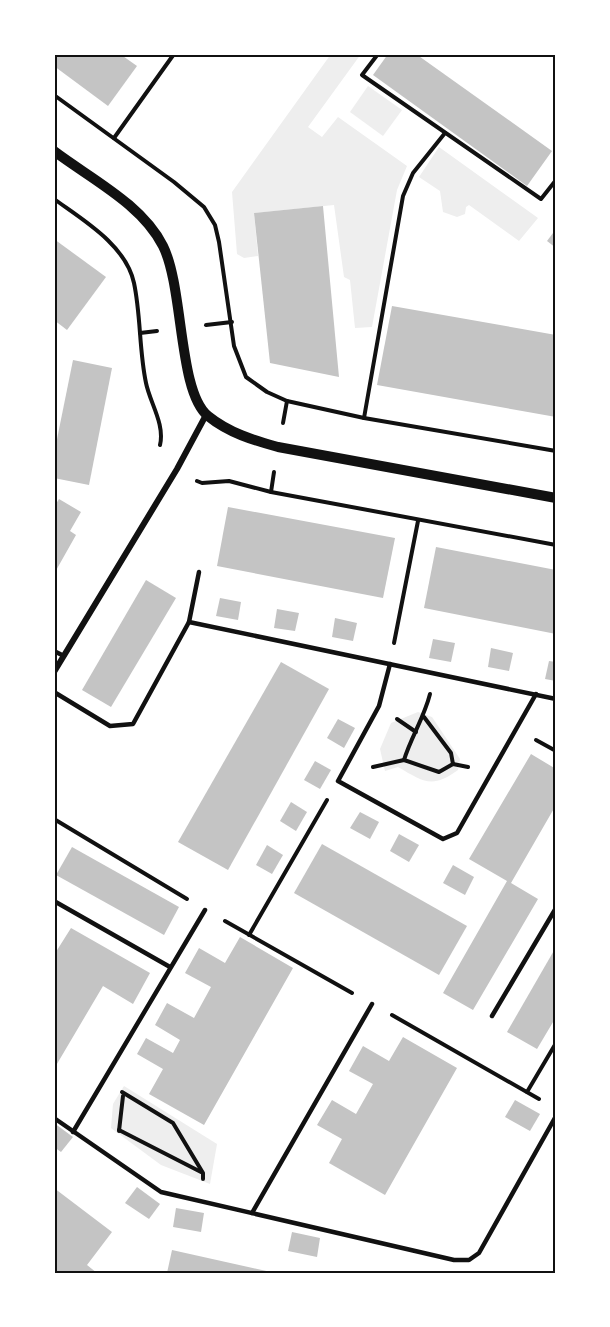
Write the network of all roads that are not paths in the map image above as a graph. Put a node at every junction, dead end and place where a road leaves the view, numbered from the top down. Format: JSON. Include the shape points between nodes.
{"nodes":[{"id":1,"x":54,"y":151,"type":"edge"},
{"id":2,"x":206,"y":415,"type":"junction"},
{"id":3,"x":556,"y":498,"type":"edge"},
{"id":4,"x":199,"y":572,"type":"dead end"},
{"id":5,"x":189,"y":622,"type":"junction"},
{"id":6,"x":54,"y":651,"type":"edge"},
{"id":7,"x":64,"y":656,"type":"junction"},
{"id":8,"x":390,"y":664,"type":"junction"},
{"id":9,"x":54,"y":672,"type":"edge"},
{"id":10,"x":54,"y":692,"type":"edge"},
{"id":11,"x":536,"y":694,"type":"junction"},
{"id":12,"x":556,"y":699,"type":"edge"},
{"id":13,"x":54,"y":902,"type":"edge"},
{"id":14,"x":556,"y":908,"type":"edge"},
{"id":15,"x":205,"y":910,"type":"road end"},
{"id":16,"x":170,"y":967,"type":"junction"},
{"id":17,"x":372,"y":1004,"type":"road end"},
{"id":18,"x":492,"y":1016,"type":"dead end"},
{"id":19,"x":556,"y":1116,"type":"edge"},
{"id":20,"x":54,"y":1118,"type":"edge"},
{"id":21,"x":73,"y":1132,"type":"junction"},
{"id":22,"x":252,"y":1213,"type":"junction"}],
"edges":[{"from":1,"to":2,"type":"street","via":[[135,210],[163,246],[173,273],[191,389]]},
{"from":2,"to":3,"type":"street","via":[[241,436],[278,447]]},
{"from":2,"to":7,"type":"street"},
{"from":4,"to":5,"type":"lane"},
{"from":5,"to":8,"type":"lane"},
{"from":5,"to":10,"type":"lane","via":[[133,724],[110,726]]},
{"from":6,"to":7,"type":"lane"},
{"from":7,"to":9,"type":"street"},
{"from":8,"to":11,"type":"lane"},
{"from":8,"to":11,"type":"lane","via":[[379,706],[338,781],[443,839],[457,833]]},
{"from":11,"to":12,"type":"lane"},
{"from":13,"to":16,"type":"lane"},
{"from":14,"to":18,"type":"lane"},
{"from":15,"to":16,"type":"lane"},
{"from":16,"to":21,"type":"lane"},
{"from":17,"to":22,"type":"lane"},
{"from":19,"to":22,"type":"lane","via":[[479,1253],[469,1260],[454,1260]]},
{"from":20,"to":21,"type":"lane"},
{"from":21,"to":22,"type":"lane","via":[[161,1192]]}]}
